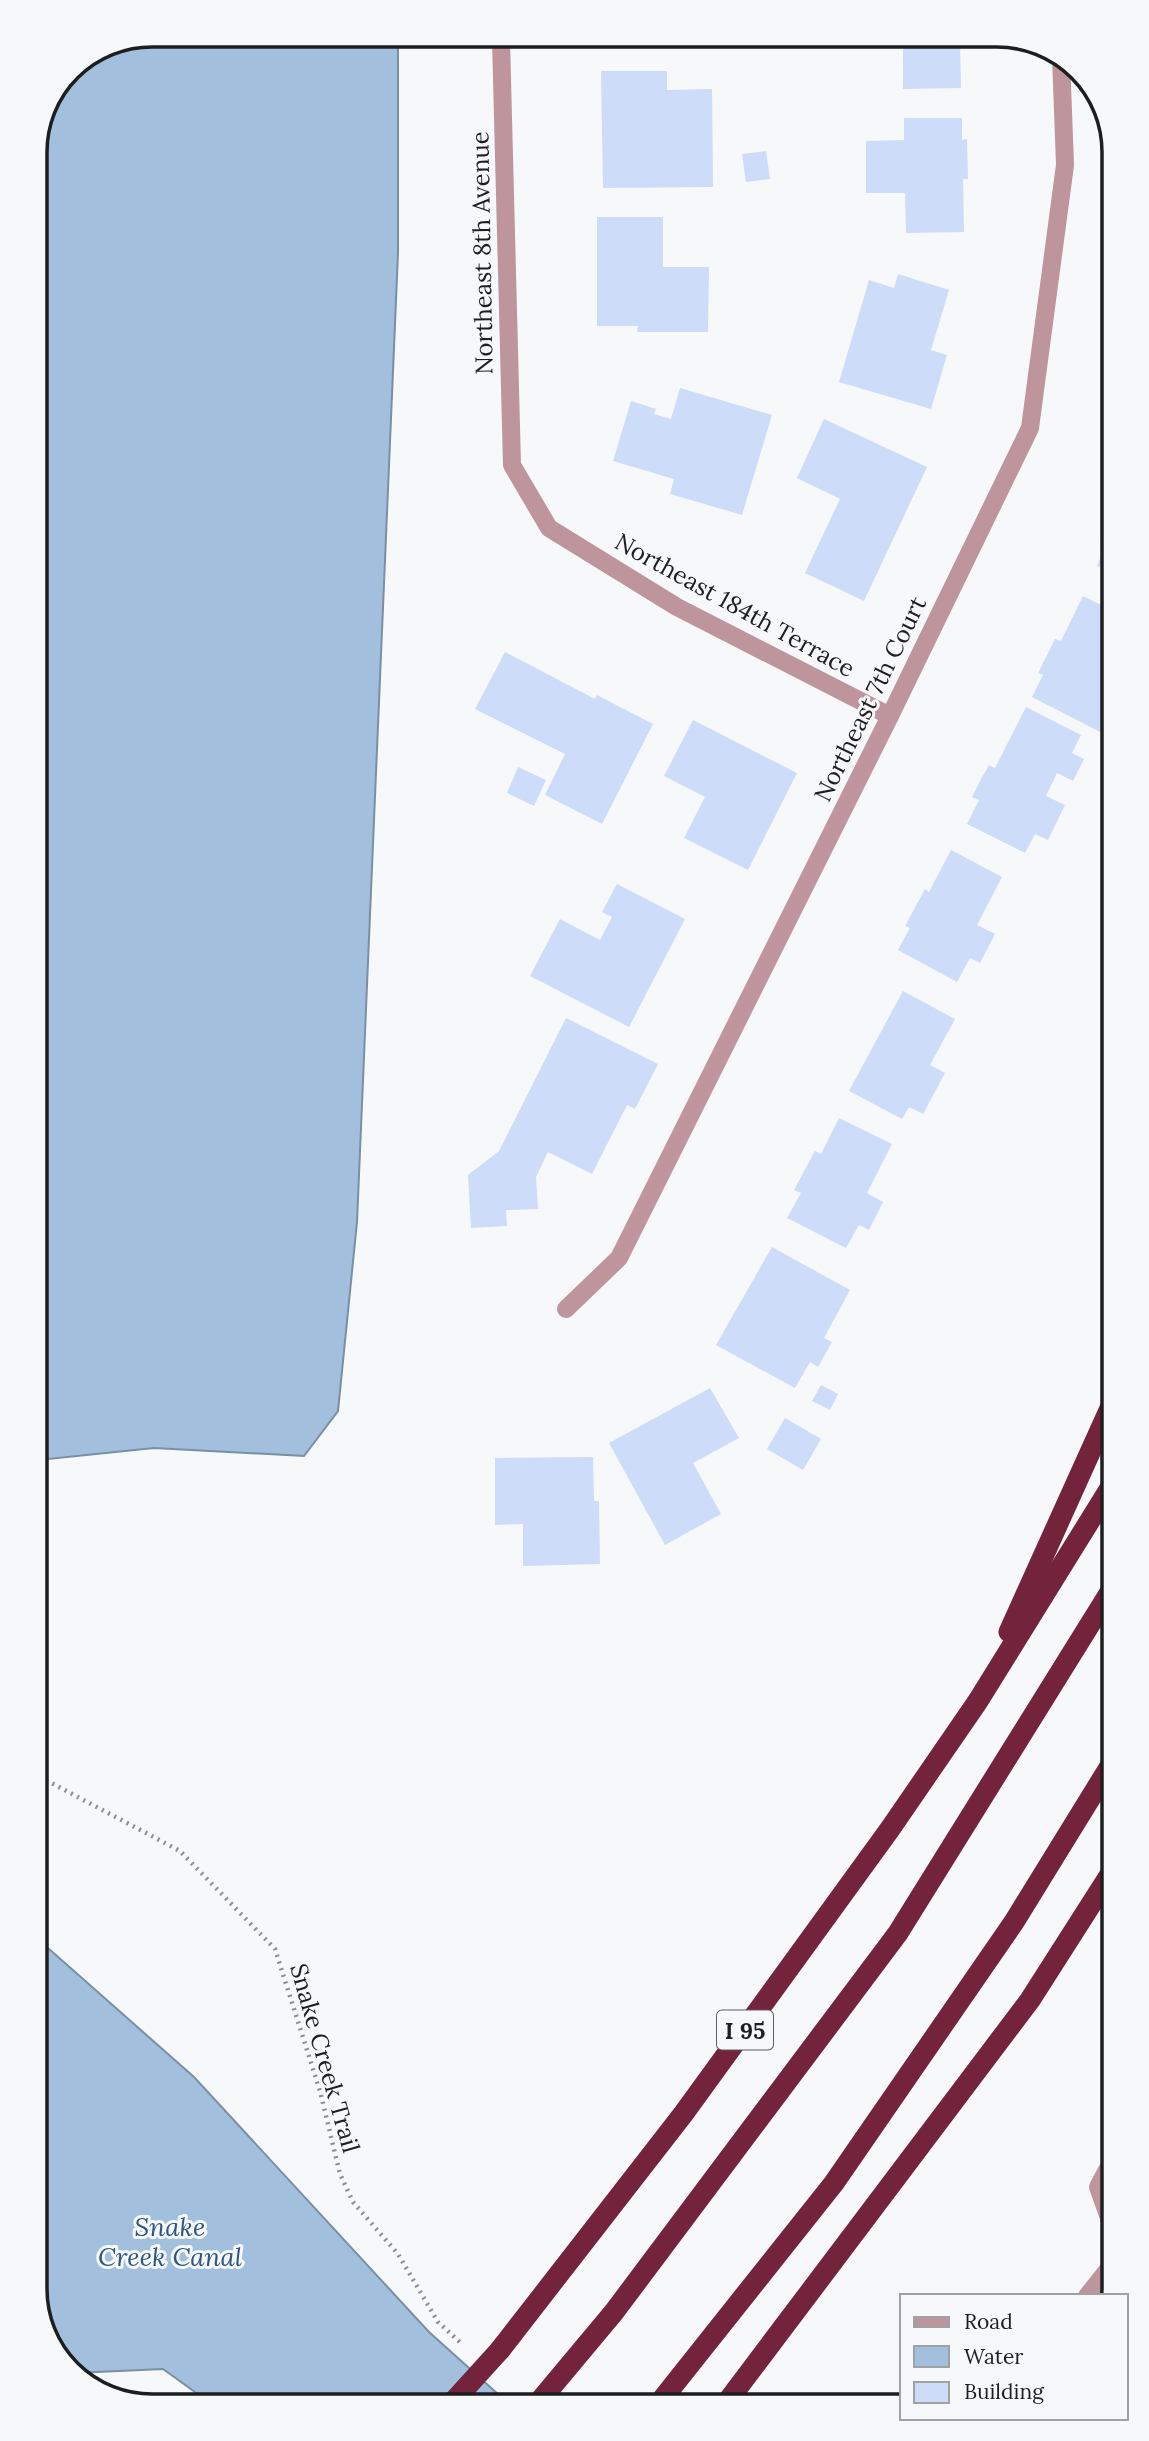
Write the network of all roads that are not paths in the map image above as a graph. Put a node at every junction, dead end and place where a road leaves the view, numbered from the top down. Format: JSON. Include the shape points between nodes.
{"nodes":[{"id":1,"x":501,"y":47,"type":"edge"},
{"id":2,"x":1061,"y":70,"type":"edge"},
{"id":3,"x":512,"y":465,"type":"joint"},
{"id":4,"x":890,"y":716,"type":"junction"},
{"id":5,"x":566,"y":1309,"type":"dead end"},
{"id":6,"x":1102,"y":1426,"type":"edge"},
{"id":7,"x":1102,"y":1501,"type":"edge"},
{"id":8,"x":1102,"y":1605,"type":"edge"},
{"id":9,"x":978,"y":1701,"type":"junction"},
{"id":10,"x":1102,"y":1779,"type":"edge"},
{"id":11,"x":1102,"y":1887,"type":"edge"},
{"id":12,"x":1102,"y":2180,"type":"edge"},
{"id":13,"x":1102,"y":2198,"type":"edge"},
{"id":14,"x":1102,"y":2277,"type":"edge"},
{"id":15,"x":1089,"y":2294,"type":"edge"},
{"id":16,"x":460,"y":2394,"type":"edge"},
{"id":17,"x":545,"y":2394,"type":"edge"},
{"id":18,"x":666,"y":2394,"type":"edge"},
{"id":19,"x":733,"y":2394,"type":"edge"}],
"edges":[{"from":1,"to":3,"type":"street","name":"Northeast 8th Avenue"},
{"from":2,"to":4,"type":"street","name":"Northeast 7th Court","via":[[1065,165],[1030,428]]},
{"from":3,"to":4,"type":"street","name":"Northeast 184th Terrace","via":[[549,528],[677,607]]},
{"from":4,"to":5,"type":"street","name":"Northeast 7th Court","via":[[619,1258]]},
{"from":6,"to":9,"type":"highway"},
{"from":7,"to":9,"type":"highway","number":"I 95"},
{"from":8,"to":17,"type":"highway","via":[[898,1933],[614,2312]]},
{"from":9,"to":16,"type":"highway","number":"I 95","bridge":true,"via":[[684,2113],[500,2350]]},
{"from":10,"to":18,"type":"highway","via":[[1014,1922],[834,2182]]},
{"from":11,"to":19,"type":"highway","via":[[1030,2000]]},
{"from":12,"to":13,"type":"street","via":[[1098,2187]]},
{"from":14,"to":15,"type":"street"}]}
